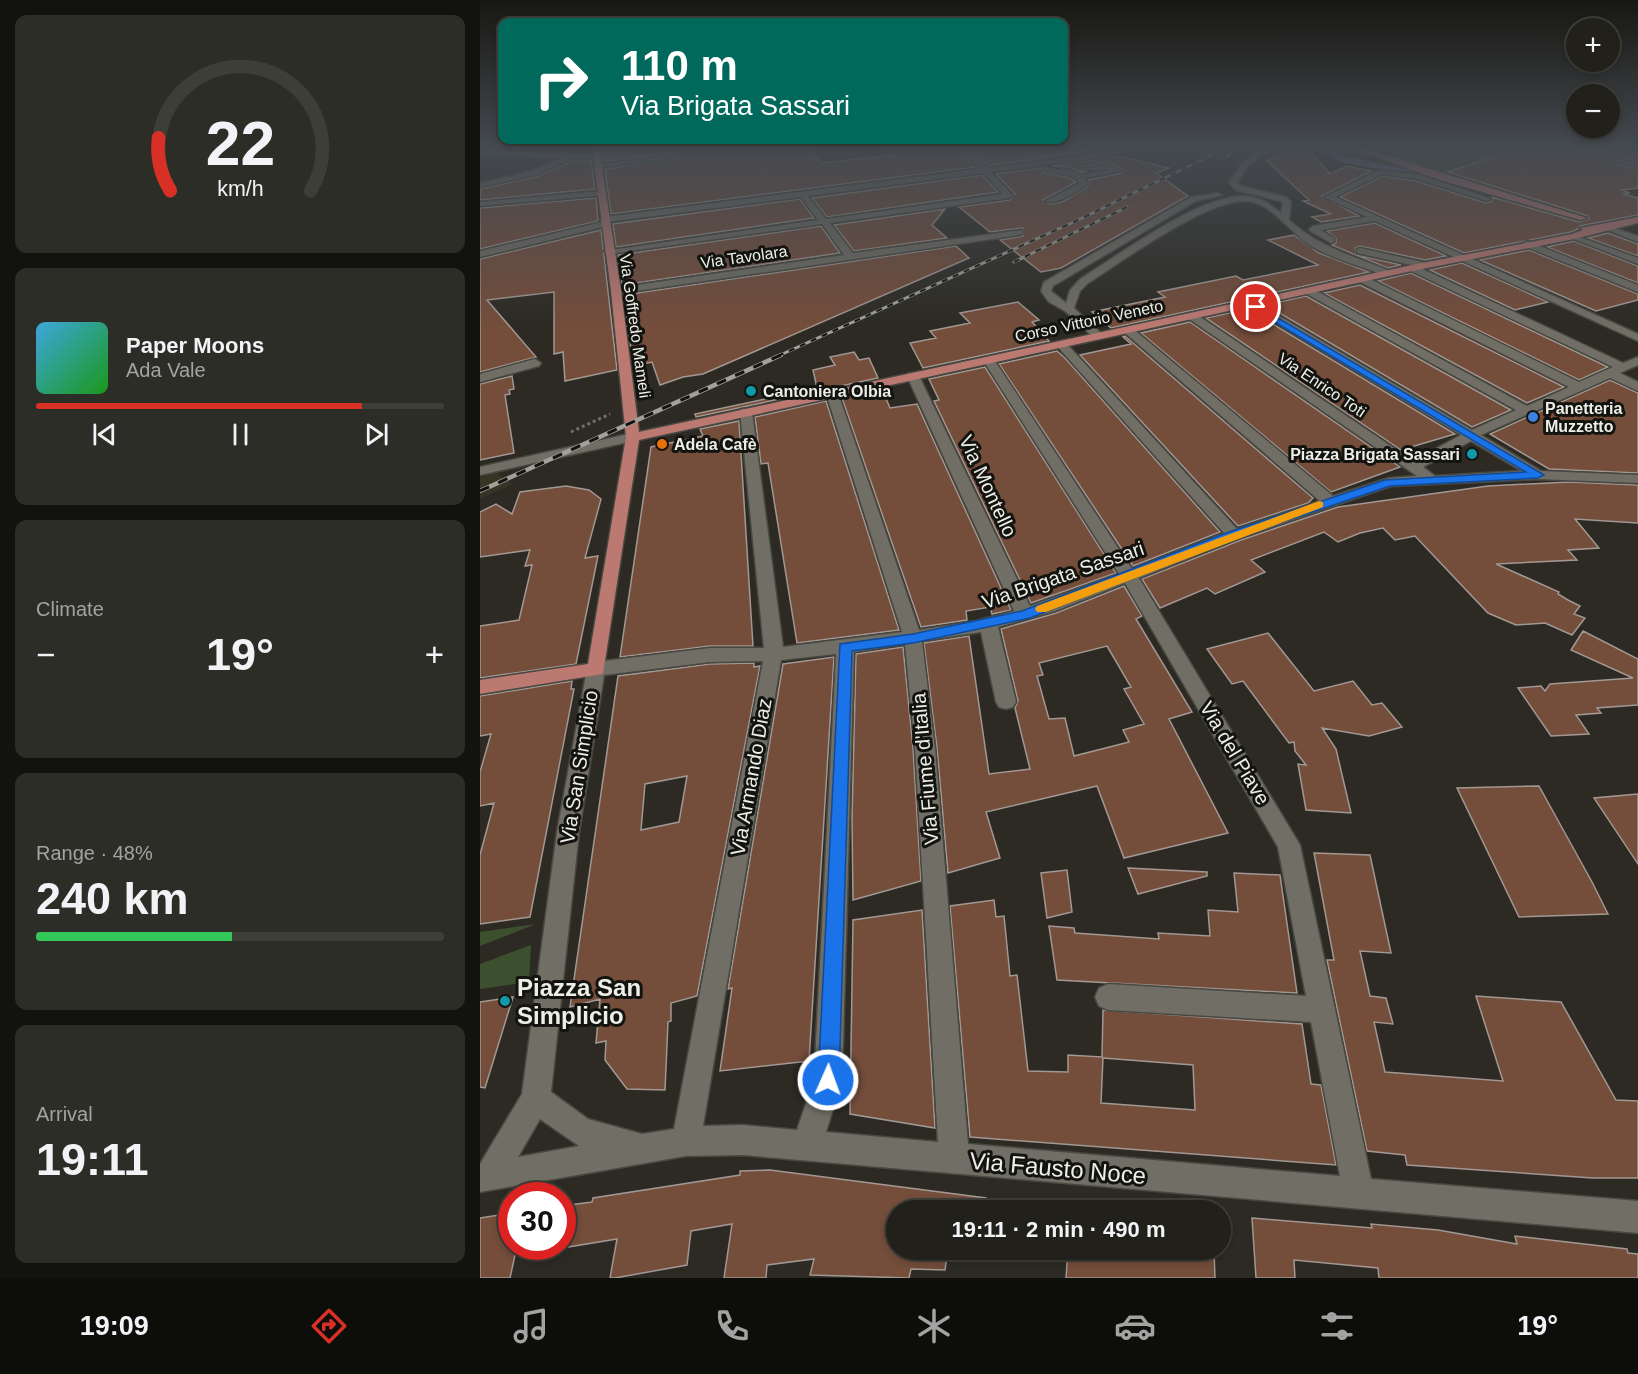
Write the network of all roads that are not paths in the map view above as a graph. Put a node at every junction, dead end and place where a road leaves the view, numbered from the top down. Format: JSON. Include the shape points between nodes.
{"nodes":[{"id":1,"x":603,"y":208,"type":"edge"},
{"id":2,"x":706,"y":208,"type":"edge"},
{"id":3,"x":814,"y":208,"type":"edge"},
{"id":4,"x":927,"y":208,"type":"edge"},
{"id":5,"x":1179,"y":208,"type":"edge"},
{"id":6,"x":1205,"y":208,"type":"edge"},
{"id":7,"x":1273,"y":208,"type":"edge"},
{"id":8,"x":1287,"y":208,"type":"edge"},
{"id":9,"x":1352,"y":208,"type":"edge"},
{"id":10,"x":1540,"y":208,"type":"edge"},
{"id":11,"x":1544,"y":209,"type":"junction"},
{"id":12,"x":1376,"y":218,"type":"junction"},
{"id":13,"x":1583,"y":218,"type":"junction"},
{"id":14,"x":1285,"y":219,"type":"junction"},
{"id":15,"x":1638,"y":220,"type":"edge"},
{"id":16,"x":604,"y":222,"type":"junction"},
{"id":17,"x":825,"y":222,"type":"junction"},
{"id":18,"x":1572,"y":223,"type":"junction"},
{"id":19,"x":1599,"y":225,"type":"junction"},
{"id":20,"x":1018,"y":232,"type":"dead end"},
{"id":21,"x":1574,"y":236,"type":"junction"},
{"id":22,"x":1552,"y":239,"type":"junction"},
{"id":23,"x":1638,"y":239,"type":"edge"},
{"id":24,"x":1527,"y":244,"type":"junction"},
{"id":25,"x":609,"y":251,"type":"junction"},
{"id":26,"x":480,"y":255,"type":"edge"},
{"id":27,"x":850,"y":256,"type":"junction"},
{"id":28,"x":1463,"y":257,"type":"junction"},
{"id":29,"x":1638,"y":261,"type":"edge"},
{"id":30,"x":1424,"y":266,"type":"junction"},
{"id":31,"x":1412,"y":268,"type":"junction"},
{"id":32,"x":1387,"y":273,"type":"junction"},
{"id":33,"x":1362,"y":279,"type":"junction"},
{"id":34,"x":1638,"y":288,"type":"edge"},
{"id":35,"x":616,"y":291,"type":"junction"},
{"id":36,"x":1309,"y":291,"type":"junction"},
{"id":37,"x":1250,"y":303,"type":"junction"},
{"id":38,"x":1069,"y":309,"type":"junction"},
{"id":39,"x":1192,"y":316,"type":"junction"},
{"id":40,"x":1128,"y":330,"type":"junction"},
{"id":41,"x":1098,"y":336,"type":"junction"},
{"id":42,"x":1638,"y":338,"type":"edge"},
{"id":43,"x":1061,"y":344,"type":"junction"},
{"id":44,"x":988,"y":360,"type":"junction"},
{"id":45,"x":1638,"y":361,"type":"edge"},
{"id":46,"x":535,"y":363,"type":"dead end"},
{"id":47,"x":1618,"y":371,"type":"junction"},
{"id":48,"x":913,"y":376,"type":"junction"},
{"id":49,"x":480,"y":378,"type":"edge"},
{"id":50,"x":1579,"y":387,"type":"junction"},
{"id":51,"x":1638,"y":387,"type":"edge"},
{"id":52,"x":832,"y":393,"type":"junction"},
{"id":53,"x":1527,"y":411,"type":"junction"},
{"id":54,"x":746,"y":412,"type":"junction"},
{"id":55,"x":1471,"y":435,"type":"junction"},
{"id":56,"x":633,"y":437,"type":"junction"},
{"id":57,"x":1413,"y":467,"type":"junction"},
{"id":58,"x":480,"y":471,"type":"edge"},
{"id":59,"x":1538,"y":475,"type":"junction"},
{"id":60,"x":1638,"y":479,"type":"edge"},
{"id":61,"x":1433,"y":481,"type":"junction"},
{"id":62,"x":1329,"y":501,"type":"junction"},
{"id":63,"x":1234,"y":535,"type":"junction"},
{"id":64,"x":1129,"y":576,"type":"junction"},
{"id":65,"x":1025,"y":615,"type":"junction"},
{"id":66,"x":988,"y":624,"type":"junction"},
{"id":67,"x":913,"y":639,"type":"junction"},
{"id":68,"x":845,"y":647,"type":"junction"},
{"id":69,"x":774,"y":654,"type":"junction"},
{"id":70,"x":596,"y":669,"type":"junction"},
{"id":71,"x":480,"y":687,"type":"edge"},
{"id":72,"x":1006,"y":702,"type":"dead end"},
{"id":73,"x":1108,"y":997,"type":"dead end"},
{"id":74,"x":1323,"y":1010,"type":"junction"},
{"id":75,"x":536,"y":1098,"type":"junction"},
{"id":76,"x":686,"y":1141,"type":"junction"},
{"id":77,"x":807,"y":1145,"type":"junction"},
{"id":78,"x":641,"y":1148,"type":"junction"},
{"id":79,"x":954,"y":1158,"type":"junction"},
{"id":80,"x":484,"y":1177,"type":"edge"},
{"id":81,"x":1359,"y":1195,"type":"junction"},
{"id":82,"x":1638,"y":1217,"type":"edge"}],
"edges":[{"from":1,"to":16,"type":"main road","name":"Via Goffredo Mameli"},
{"from":2,"to":16,"type":"street"},
{"from":3,"to":17,"type":"street"},
{"from":4,"to":17,"type":"street"},
{"from":5,"to":38,"type":"street","via":[[1048,284],[1046,291],[1053,300]]},
{"from":6,"to":38,"type":"street","via":[[1084,281],[1075,290]]},
{"from":7,"to":14,"type":"street"},
{"from":8,"to":14,"type":"street"},
{"from":9,"to":12,"type":"street"},
{"from":10,"to":11,"type":"main road"},
{"from":11,"to":13,"type":"main road"},
{"from":11,"to":18,"type":"main road"},
{"from":12,"to":28,"type":"street"},
{"from":12,"to":30,"type":"street","via":[[1313,229],[1377,257]]},
{"from":13,"to":18,"type":"main road","name":"Corso Vittorio Veneto"},
{"from":13,"to":19,"type":"main road"},
{"from":14,"to":32,"type":"street","via":[[1314,243]]},
{"from":15,"to":19,"type":"main road","name":"Corso Vittorio Veneto"},
{"from":16,"to":25,"type":"main road","name":"Via Goffredo Mameli"},
{"from":16,"to":26,"type":"street"},
{"from":17,"to":25,"type":"street"},
{"from":17,"to":27,"type":"street"},
{"from":18,"to":19,"type":"main road"},
{"from":18,"to":22,"type":"main road","name":"Corso Vittorio Veneto","via":[[1566,233]]},
{"from":19,"to":21,"type":"main road","name":"Corso Vittorio Veneto"},
{"from":19,"to":23,"type":"street"},
{"from":20,"to":27,"type":"street","name":"Via Tavolara"},
{"from":21,"to":22,"type":"main road","name":"Corso Vittorio Veneto"},
{"from":21,"to":29,"type":"street"},
{"from":22,"to":24,"type":"main road","name":"Corso Vittorio Veneto"},
{"from":24,"to":28,"type":"main road","name":"Corso Vittorio Veneto"},
{"from":24,"to":34,"type":"street"},
{"from":25,"to":35,"type":"main road","name":"Via Goffredo Mameli"},
{"from":27,"to":35,"type":"street","name":"Via Tavolara"},
{"from":28,"to":30,"type":"main road","name":"Corso Vittorio Veneto"},
{"from":28,"to":42,"type":"street"},
{"from":30,"to":31,"type":"main road","name":"Corso Vittorio Veneto"},
{"from":31,"to":32,"type":"main road","name":"Corso Vittorio Veneto"},
{"from":31,"to":47,"type":"street"},
{"from":32,"to":33,"type":"main road","name":"Corso Vittorio Veneto"},
{"from":33,"to":36,"type":"main road","name":"Corso Vittorio Veneto"},
{"from":33,"to":50,"type":"street"},
{"from":35,"to":56,"type":"main road","name":"Via Goffredo Mameli"},
{"from":36,"to":37,"type":"main road","name":"Corso Vittorio Veneto"},
{"from":36,"to":53,"type":"street"},
{"from":37,"to":39,"type":"main road","name":"Corso Vittorio Veneto"},
{"from":37,"to":55,"type":"street"},
{"from":38,"to":41,"type":"street"},
{"from":39,"to":40,"type":"main road","name":"Corso Vittorio Veneto"},
{"from":39,"to":57,"type":"street","name":"Via Enrico Toti"},
{"from":40,"to":41,"type":"main road","name":"Corso Vittorio Veneto"},
{"from":40,"to":62,"type":"street"},
{"from":41,"to":43,"type":"main road","name":"Corso Vittorio Veneto"},
{"from":43,"to":44,"type":"main road","name":"Corso Vittorio Veneto"},
{"from":43,"to":63,"type":"street"},
{"from":44,"to":48,"type":"main road","name":"Corso Vittorio Veneto"},
{"from":44,"to":64,"type":"street","name":"Via del Piave"},
{"from":45,"to":47,"type":"street"},
{"from":46,"to":49,"type":"street"},
{"from":47,"to":50,"type":"street"},
{"from":47,"to":51,"type":"street"},
{"from":48,"to":52,"type":"main road","name":"Corso Vittorio Veneto"},
{"from":48,"to":65,"type":"street","name":"Via Montello"},
{"from":50,"to":53,"type":"street"},
{"from":52,"to":54,"type":"main road","name":"Corso Vittorio Veneto"},
{"from":52,"to":67,"type":"street","name":"Via Fiume d'Italia"},
{"from":53,"to":55,"type":"street"},
{"from":54,"to":56,"type":"main road","name":"Corso Vittorio Veneto"},
{"from":54,"to":69,"type":"street","name":"Via Armando Diaz"},
{"from":55,"to":57,"type":"street"},
{"from":55,"to":59,"type":"street"},
{"from":56,"to":58,"type":"street"},
{"from":56,"to":70,"type":"main road","name":"Via San Simplicio"},
{"from":57,"to":61,"type":"street","name":"Via Enrico Toti"},
{"from":59,"to":60,"type":"street","name":"Via Brigata Sassari"},
{"from":59,"to":61,"type":"street","name":"Via Brigata Sassari"},
{"from":61,"to":62,"type":"street","name":"Via Brigata Sassari","via":[[1389,482]]},
{"from":62,"to":63,"type":"street","name":"Via Brigata Sassari"},
{"from":63,"to":64,"type":"street","name":"Via Brigata Sassari"},
{"from":64,"to":65,"type":"street","name":"Via Brigata Sassari"},
{"from":64,"to":74,"type":"street","name":"Via del Piave","via":[[1289,845]]},
{"from":65,"to":66,"type":"street","name":"Via Brigata Sassari"},
{"from":66,"to":67,"type":"street","name":"Via Brigata Sassari"},
{"from":66,"to":72,"type":"street"},
{"from":67,"to":68,"type":"street","name":"Via Brigata Sassari"},
{"from":67,"to":79,"type":"street","name":"Via Fiume d'Italia","via":[[925,748]]},
{"from":68,"to":69,"type":"street","name":"Via Brigata Sassari"},
{"from":68,"to":77,"type":"street","via":[[828,1080]]},
{"from":69,"to":70,"type":"street","name":"Via Brigata Sassari","via":[[710,655]]},
{"from":69,"to":76,"type":"street","name":"Via Armando Diaz"},
{"from":70,"to":71,"type":"main road"},
{"from":70,"to":75,"type":"street","name":"Via San Simplicio","via":[[568,832]]},
{"from":73,"to":74,"type":"street"},
{"from":74,"to":81,"type":"street","name":"Via del Piave"},
{"from":75,"to":78,"type":"street","via":[[581,1132]]},
{"from":75,"to":80,"type":"street","name":"Via San Simplicio"},
{"from":76,"to":77,"type":"street","name":"Via Fausto Noce"},
{"from":76,"to":78,"type":"street","name":"Via Fausto Noce"},
{"from":77,"to":79,"type":"street","name":"Via Fausto Noce"},
{"from":78,"to":80,"type":"street","name":"Via Fausto Noce"},
{"from":79,"to":81,"type":"street","name":"Via Fausto Noce"},
{"from":81,"to":82,"type":"street","name":"Via Fausto Noce"}]}
